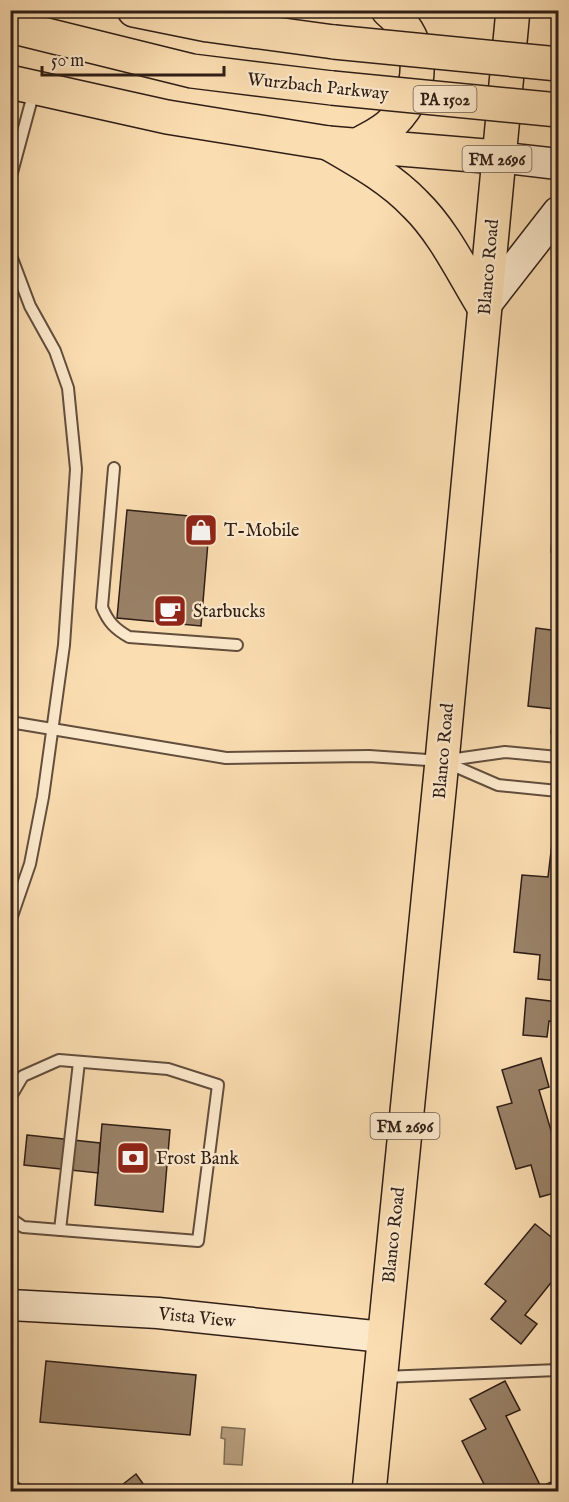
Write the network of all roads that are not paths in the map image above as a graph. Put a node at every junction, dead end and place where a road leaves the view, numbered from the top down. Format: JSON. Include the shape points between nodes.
{"nodes":[{"id":1,"x":134,"y":10,"type":"edge"},
{"id":2,"x":388,"y":10,"type":"edge"},
{"id":3,"x":513,"y":10,"type":"edge"},
{"id":4,"x":10,"y":26,"type":"edge"},
{"id":5,"x":558,"y":64,"type":"edge"},
{"id":6,"x":23,"y":85,"type":"edge"},
{"id":7,"x":558,"y":110,"type":"edge"},
{"id":8,"x":343,"y":144,"type":"junction"},
{"id":9,"x":497,"y":157,"type":"junction"},
{"id":10,"x":558,"y":164,"type":"edge"},
{"id":11,"x":10,"y":180,"type":"edge"},
{"id":12,"x":558,"y":212,"type":"edge"},
{"id":13,"x":10,"y":253,"type":"edge"},
{"id":14,"x":484,"y":307,"type":"junction"},
{"id":15,"x":114,"y":468,"type":"dead end"},
{"id":16,"x":237,"y":645,"type":"dead end"},
{"id":17,"x":10,"y":722,"type":"edge"},
{"id":18,"x":53,"y":729,"type":"junction"},
{"id":19,"x":558,"y":757,"type":"edge"},
{"id":20,"x":442,"y":760,"type":"junction"},
{"id":21,"x":558,"y":792,"type":"edge"},
{"id":22,"x":10,"y":922,"type":"edge"},
{"id":23,"x":79,"y":1062,"type":"junction"},
{"id":24,"x":10,"y":1098,"type":"edge"},
{"id":25,"x":10,"y":1218,"type":"edge"},
{"id":26,"x":60,"y":1230,"type":"junction"},
{"id":27,"x":10,"y":1305,"type":"edge"},
{"id":28,"x":383,"y":1337,"type":"junction"},
{"id":29,"x":558,"y":1370,"type":"edge"},
{"id":30,"x":379,"y":1378,"type":"junction"},
{"id":31,"x":10,"y":1484,"type":"edge"},
{"id":32,"x":21,"y":1491,"type":"edge"},
{"id":33,"x":369,"y":1491,"type":"edge"}],
"edges":[{"from":1,"to":5,"type":"main road","bridge":true,"via":[[208,25],[334,42]]},
{"from":2,"to":8,"type":"main road","via":[[415,44],[414,89],[393,123]]},
{"from":3,"to":9,"type":"main road","name":"Blanco Road","number":"FM 2696"},
{"from":4,"to":7,"type":"main road","name":"Wurzbach Parkway","number":"PA 1502","bridge":true,"via":[[192,71]]},
{"from":6,"to":8,"type":"main road","via":[[167,117]]},
{"from":6,"to":11,"type":"lane"},
{"from":8,"to":9,"type":"main road"},
{"from":8,"to":14,"type":"main road","via":[[416,204],[433,224]]},
{"from":9,"to":10,"type":"street"},
{"from":9,"to":14,"type":"main road","name":"Blanco Road","number":"FM 2696"},
{"from":12,"to":14,"type":"street"},
{"from":13,"to":18,"type":"lane","via":[[68,388],[76,469],[64,645]]},
{"from":14,"to":20,"type":"main road","name":"Blanco Road","number":"FM 2696"},
{"from":15,"to":16,"type":"lane","via":[[102,607],[107,619],[129,637]]},
{"from":17,"to":18,"type":"lane"},
{"from":18,"to":20,"type":"lane","via":[[226,758],[369,756]]},
{"from":18,"to":22,"type":"lane","via":[[36,837]]},
{"from":19,"to":20,"type":"lane","via":[[505,752]]},
{"from":20,"to":21,"type":"lane","via":[[498,785]]},
{"from":20,"to":28,"type":"main road","name":"Blanco Road","number":"FM 2696"},
{"from":23,"to":24,"type":"lane","via":[[59,1060],[23,1076]]},
{"from":23,"to":26,"type":"lane"},
{"from":23,"to":26,"type":"lane","via":[[168,1069],[218,1085],[198,1241]]},
{"from":25,"to":26,"type":"lane","via":[[23,1227]]},
{"from":27,"to":28,"type":"street","name":"Vista View","via":[[158,1313]]},
{"from":28,"to":30,"type":"main road","name":"Blanco Road","number":"FM 2696"},
{"from":29,"to":30,"type":"lane"},
{"from":30,"to":33,"type":"main road","name":"Blanco Road","number":"FM 2696"},
{"from":31,"to":32,"type":"lane"}]}
